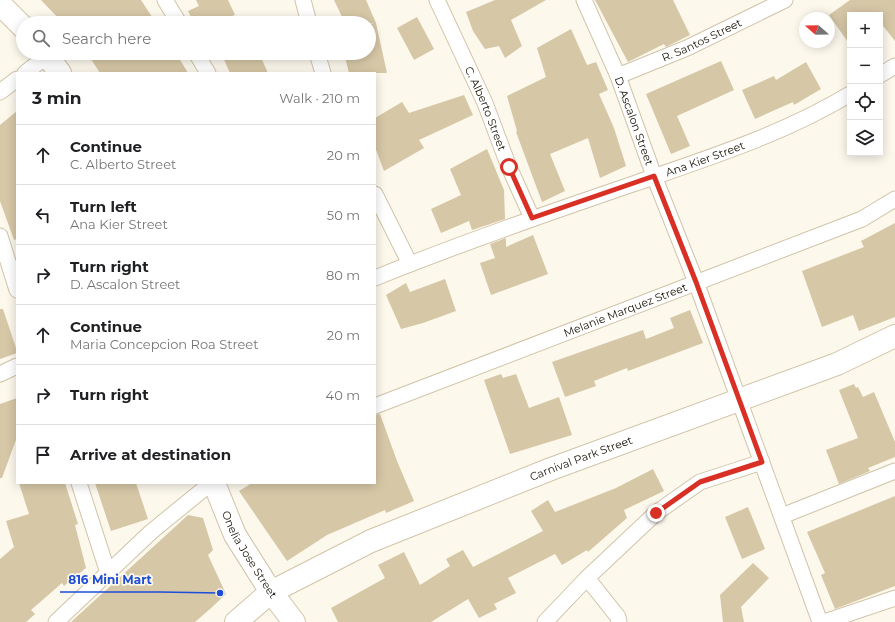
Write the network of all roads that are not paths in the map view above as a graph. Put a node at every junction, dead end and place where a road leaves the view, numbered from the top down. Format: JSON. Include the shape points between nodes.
{"nodes":[{"id":1,"x":165,"y":0,"type":"edge"},
{"id":2,"x":303,"y":0,"type":"edge"},
{"id":3,"x":437,"y":0,"type":"edge"},
{"id":4,"x":584,"y":0,"type":"edge"},
{"id":5,"x":785,"y":0,"type":"edge"},
{"id":6,"x":0,"y":4,"type":"edge"},
{"id":7,"x":175,"y":16,"type":"edge"},
{"id":8,"x":307,"y":16,"type":"edge"},
{"id":9,"x":16,"y":20,"type":"edge"},
{"id":10,"x":39,"y":60,"type":"edge"},
{"id":11,"x":50,"y":60,"type":"edge"},
{"id":12,"x":200,"y":60,"type":"edge"},
{"id":13,"x":319,"y":60,"type":"edge"},
{"id":14,"x":895,"y":66,"type":"edge"},
{"id":15,"x":26,"y":72,"type":"edge"},
{"id":16,"x":59,"y":72,"type":"edge"},
{"id":17,"x":207,"y":72,"type":"edge"},
{"id":18,"x":323,"y":72,"type":"edge"},
{"id":19,"x":883,"y":73,"type":"edge"},
{"id":20,"x":618,"y":76,"type":"junction"},
{"id":21,"x":16,"y":80,"type":"edge"},
{"id":22,"x":0,"y":92,"type":"edge"},
{"id":23,"x":847,"y":96,"type":"edge"},
{"id":24,"x":654,"y":176,"type":"junction"},
{"id":25,"x":376,"y":196,"type":"edge"},
{"id":26,"x":895,"y":199,"type":"edge"},
{"id":27,"x":532,"y":218,"type":"junction"},
{"id":28,"x":0,"y":236,"type":"edge"},
{"id":29,"x":410,"y":264,"type":"junction"},
{"id":30,"x":376,"y":278,"type":"edge"},
{"id":31,"x":696,"y":282,"type":"junction"},
{"id":32,"x":16,"y":287,"type":"edge"},
{"id":33,"x":895,"y":336,"type":"edge"},
{"id":34,"x":16,"y":366,"type":"edge"},
{"id":35,"x":0,"y":374,"type":"edge"},
{"id":36,"x":738,"y":400,"type":"junction"},
{"id":37,"x":376,"y":406,"type":"edge"},
{"id":38,"x":762,"y":462,"type":"junction"},
{"id":39,"x":895,"y":470,"type":"edge"},
{"id":40,"x":79,"y":484,"type":"edge"},
{"id":41,"x":211,"y":484,"type":"edge"},
{"id":42,"x":212,"y":484,"type":"edge"},
{"id":43,"x":782,"y":516,"type":"junction"},
{"id":44,"x":108,"y":573,"type":"junction"},
{"id":45,"x":587,"y":578,"type":"junction"},
{"id":46,"x":271,"y":592,"type":"junction"},
{"id":47,"x":895,"y":598,"type":"edge"},
{"id":48,"x":56,"y":622,"type":"edge"},
{"id":49,"x":236,"y":622,"type":"edge"},
{"id":50,"x":294,"y":622,"type":"edge"},
{"id":51,"x":545,"y":622,"type":"edge"},
{"id":52,"x":619,"y":622,"type":"edge"},
{"id":53,"x":820,"y":622,"type":"edge"},
{"id":54,"x":824,"y":622,"type":"edge"}],
"edges":[{"from":1,"to":7,"type":"street"},
{"from":2,"to":8,"type":"street"},
{"from":3,"to":27,"type":"street","name":"C. Alberto Street","via":[[485,103]]},
{"from":4,"to":20,"type":"street","name":"D. Ascalon Street"},
{"from":5,"to":20,"type":"street","name":"R. Santos Street","via":[[687,48]]},
{"from":6,"to":9,"type":"street"},
{"from":10,"to":15,"type":"street"},
{"from":11,"to":16,"type":"street"},
{"from":12,"to":17,"type":"street"},
{"from":13,"to":18,"type":"street"},
{"from":14,"to":19,"type":"street"},
{"from":20,"to":24,"type":"street","name":"D. Ascalon Street"},
{"from":21,"to":22,"type":"street"},
{"from":23,"to":24,"type":"street","name":"Ana Kier Street","via":[[826,108],[750,142]]},
{"from":24,"to":27,"type":"street","name":"Ana Kier Street"},
{"from":24,"to":31,"type":"street","name":"D. Ascalon Street"},
{"from":25,"to":29,"type":"street"},
{"from":26,"to":31,"type":"street","name":"Melanie Marquez Street","via":[[862,219]]},
{"from":27,"to":29,"type":"street","name":"Ana Kier Street"},
{"from":28,"to":32,"type":"street"},
{"from":29,"to":30,"type":"street","name":"Ana Kier Street"},
{"from":31,"to":36,"type":"street","name":"D. Ascalon Street"},
{"from":31,"to":37,"type":"street","name":"Melanie Marquez Street"},
{"from":33,"to":36,"type":"street","name":"Carnival Park Street","via":[[837,364]]},
{"from":34,"to":35,"type":"street"},
{"from":36,"to":38,"type":"street","name":"D. Ascalon Street"},
{"from":36,"to":46,"type":"street","name":"Carnival Park Street","via":[[444,510],[371,541]]},
{"from":38,"to":43,"type":"street","name":"D. Ascalon Street"},
{"from":38,"to":45,"type":"street","via":[[700,482],[656,513]]},
{"from":39,"to":43,"type":"street"},
{"from":40,"to":44,"type":"street"},
{"from":41,"to":44,"type":"street","via":[[151,532]]},
{"from":42,"to":46,"type":"street","name":"Onelia Jose Street","via":[[235,535]]},
{"from":43,"to":53,"type":"street","name":"D. Ascalon Street"},
{"from":44,"to":48,"type":"street"},
{"from":45,"to":51,"type":"street"},
{"from":45,"to":52,"type":"street","via":[[618,617]]},
{"from":46,"to":49,"type":"street","name":"Carnival Park Street"},
{"from":46,"to":50,"type":"street","name":"Onelia Jose Street"},
{"from":47,"to":54,"type":"street"}]}
